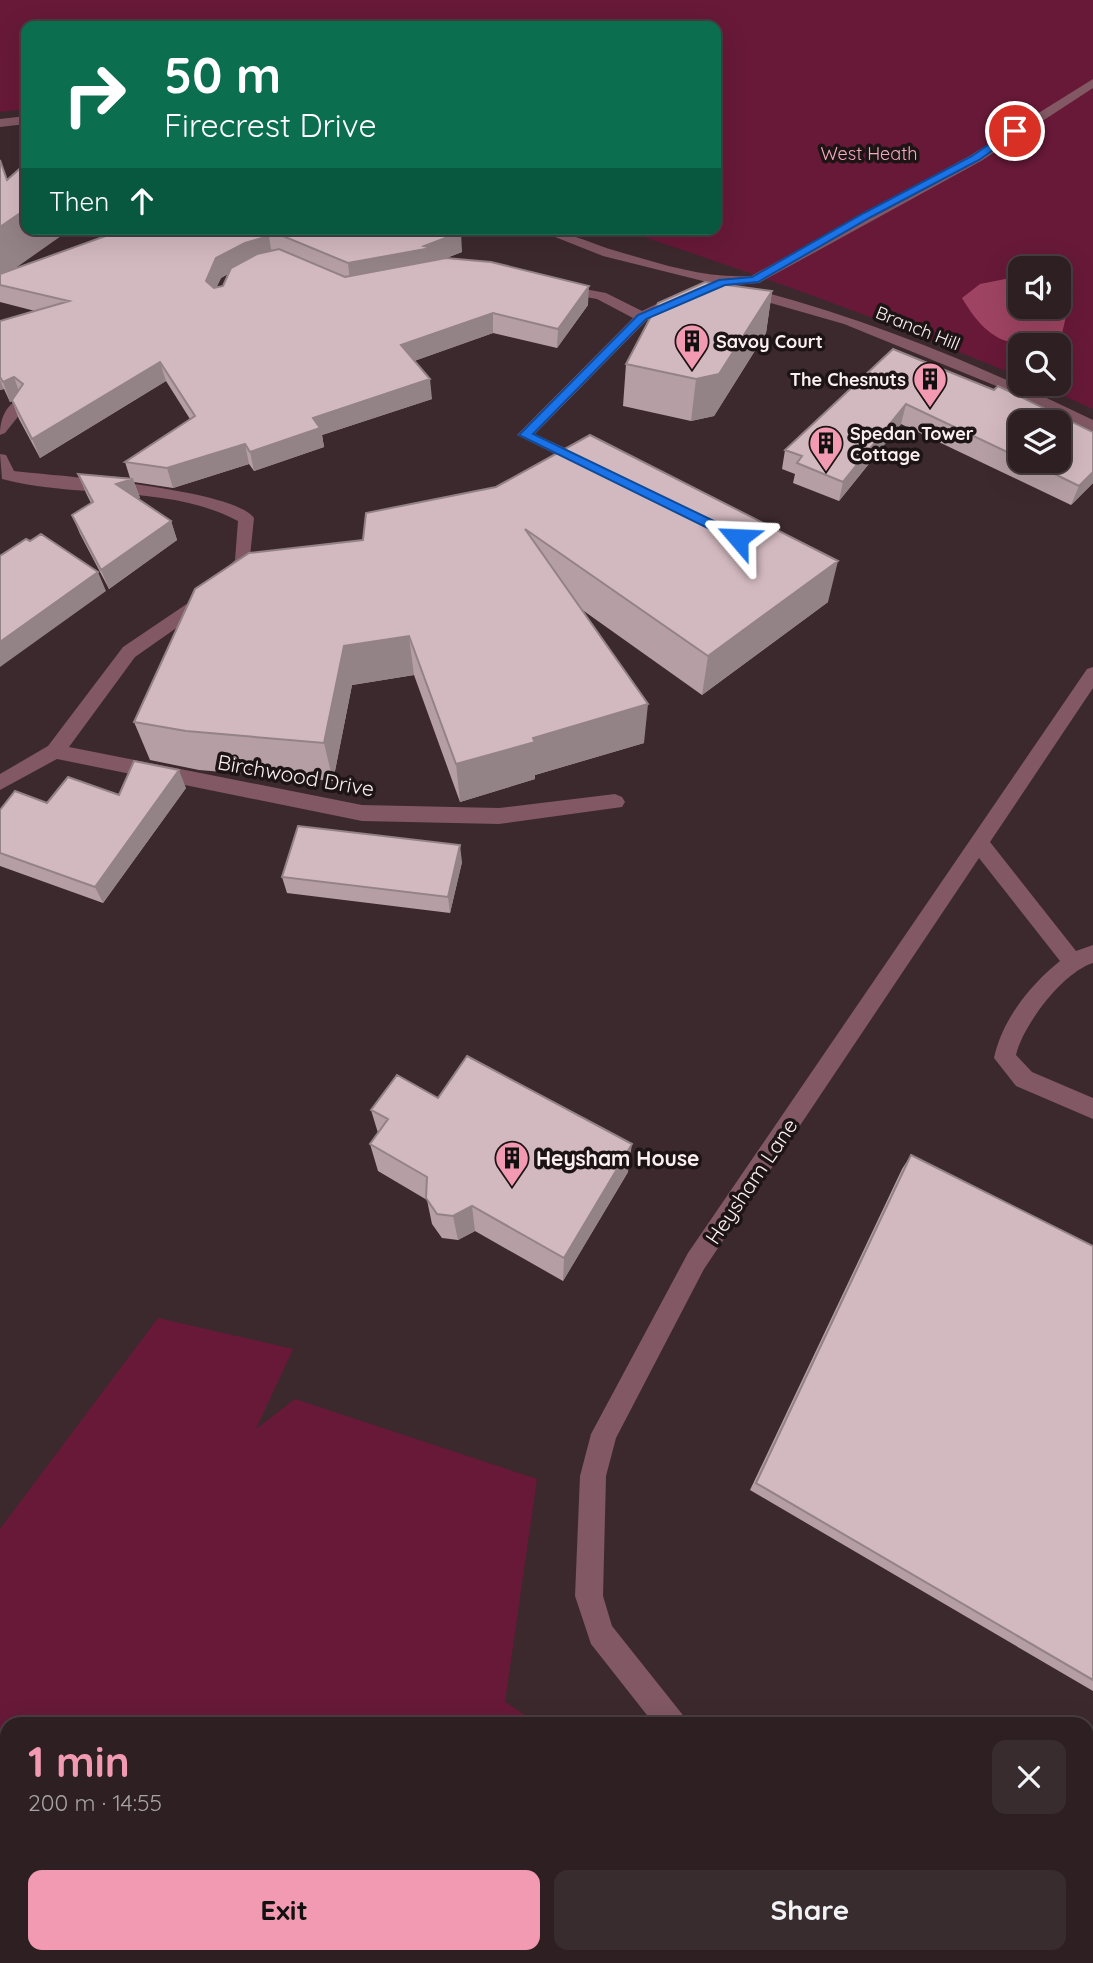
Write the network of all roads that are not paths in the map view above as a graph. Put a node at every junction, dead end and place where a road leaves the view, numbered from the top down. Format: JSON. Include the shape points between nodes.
{"nodes":[{"id":1,"x":1093,"y":83,"type":"edge"},
{"id":2,"x":21,"y":121,"type":"edge"},
{"id":3,"x":0,"y":123,"type":"edge"},
{"id":4,"x":558,"y":235,"type":"edge"},
{"id":5,"x":723,"y":282,"type":"junction"},
{"id":6,"x":547,"y":285,"type":"edge"},
{"id":7,"x":642,"y":317,"type":"junction"},
{"id":8,"x":20,"y":404,"type":"edge"},
{"id":9,"x":1093,"y":426,"type":"edge"},
{"id":10,"x":0,"y":430,"type":"edge"},
{"id":11,"x":0,"y":459,"type":"edge"},
{"id":12,"x":600,"y":471,"type":"edge"},
{"id":13,"x":1093,"y":674,"type":"edge"},
{"id":14,"x":55,"y":751,"type":"junction"},
{"id":15,"x":0,"y":783,"type":"edge"},
{"id":16,"x":615,"y":802,"type":"dead end"},
{"id":17,"x":978,"y":842,"type":"junction"},
{"id":18,"x":1083,"y":958,"type":"edge"},
{"id":19,"x":1093,"y":1109,"type":"edge"},
{"id":20,"x":666,"y":1717,"type":"edge"}],
"edges":[{"from":1,"to":5,"type":"street","via":[[976,158],[754,280]]},
{"from":2,"to":3,"type":"street"},
{"from":4,"to":5,"type":"street","via":[[608,253]]},
{"from":5,"to":7,"type":"street"},
{"from":5,"to":9,"type":"street","name":"Branch Hill","via":[[755,296],[849,321],[897,347],[1021,391]]},
{"from":6,"to":7,"type":"street","via":[[601,296]]},
{"from":7,"to":12,"type":"street","via":[[525,435]]},
{"from":8,"to":10,"type":"street"},
{"from":11,"to":14,"type":"street","via":[[8,475],[181,497],[221,505],[246,518],[243,562],[206,599],[129,652]]},
{"from":13,"to":17,"type":"street","name":"Heysham Lane"},
{"from":14,"to":15,"type":"street"},
{"from":14,"to":16,"type":"street","name":"Birchwood Drive","via":[[362,813],[499,816]]},
{"from":17,"to":18,"type":"street"},
{"from":17,"to":20,"type":"street","name":"Heysham Lane","via":[[696,1261],[604,1434],[593,1475],[589,1596],[601,1634]]},
{"from":18,"to":19,"type":"street","via":[[1023,1014],[1006,1045],[1005,1058],[1024,1079]]}]}
